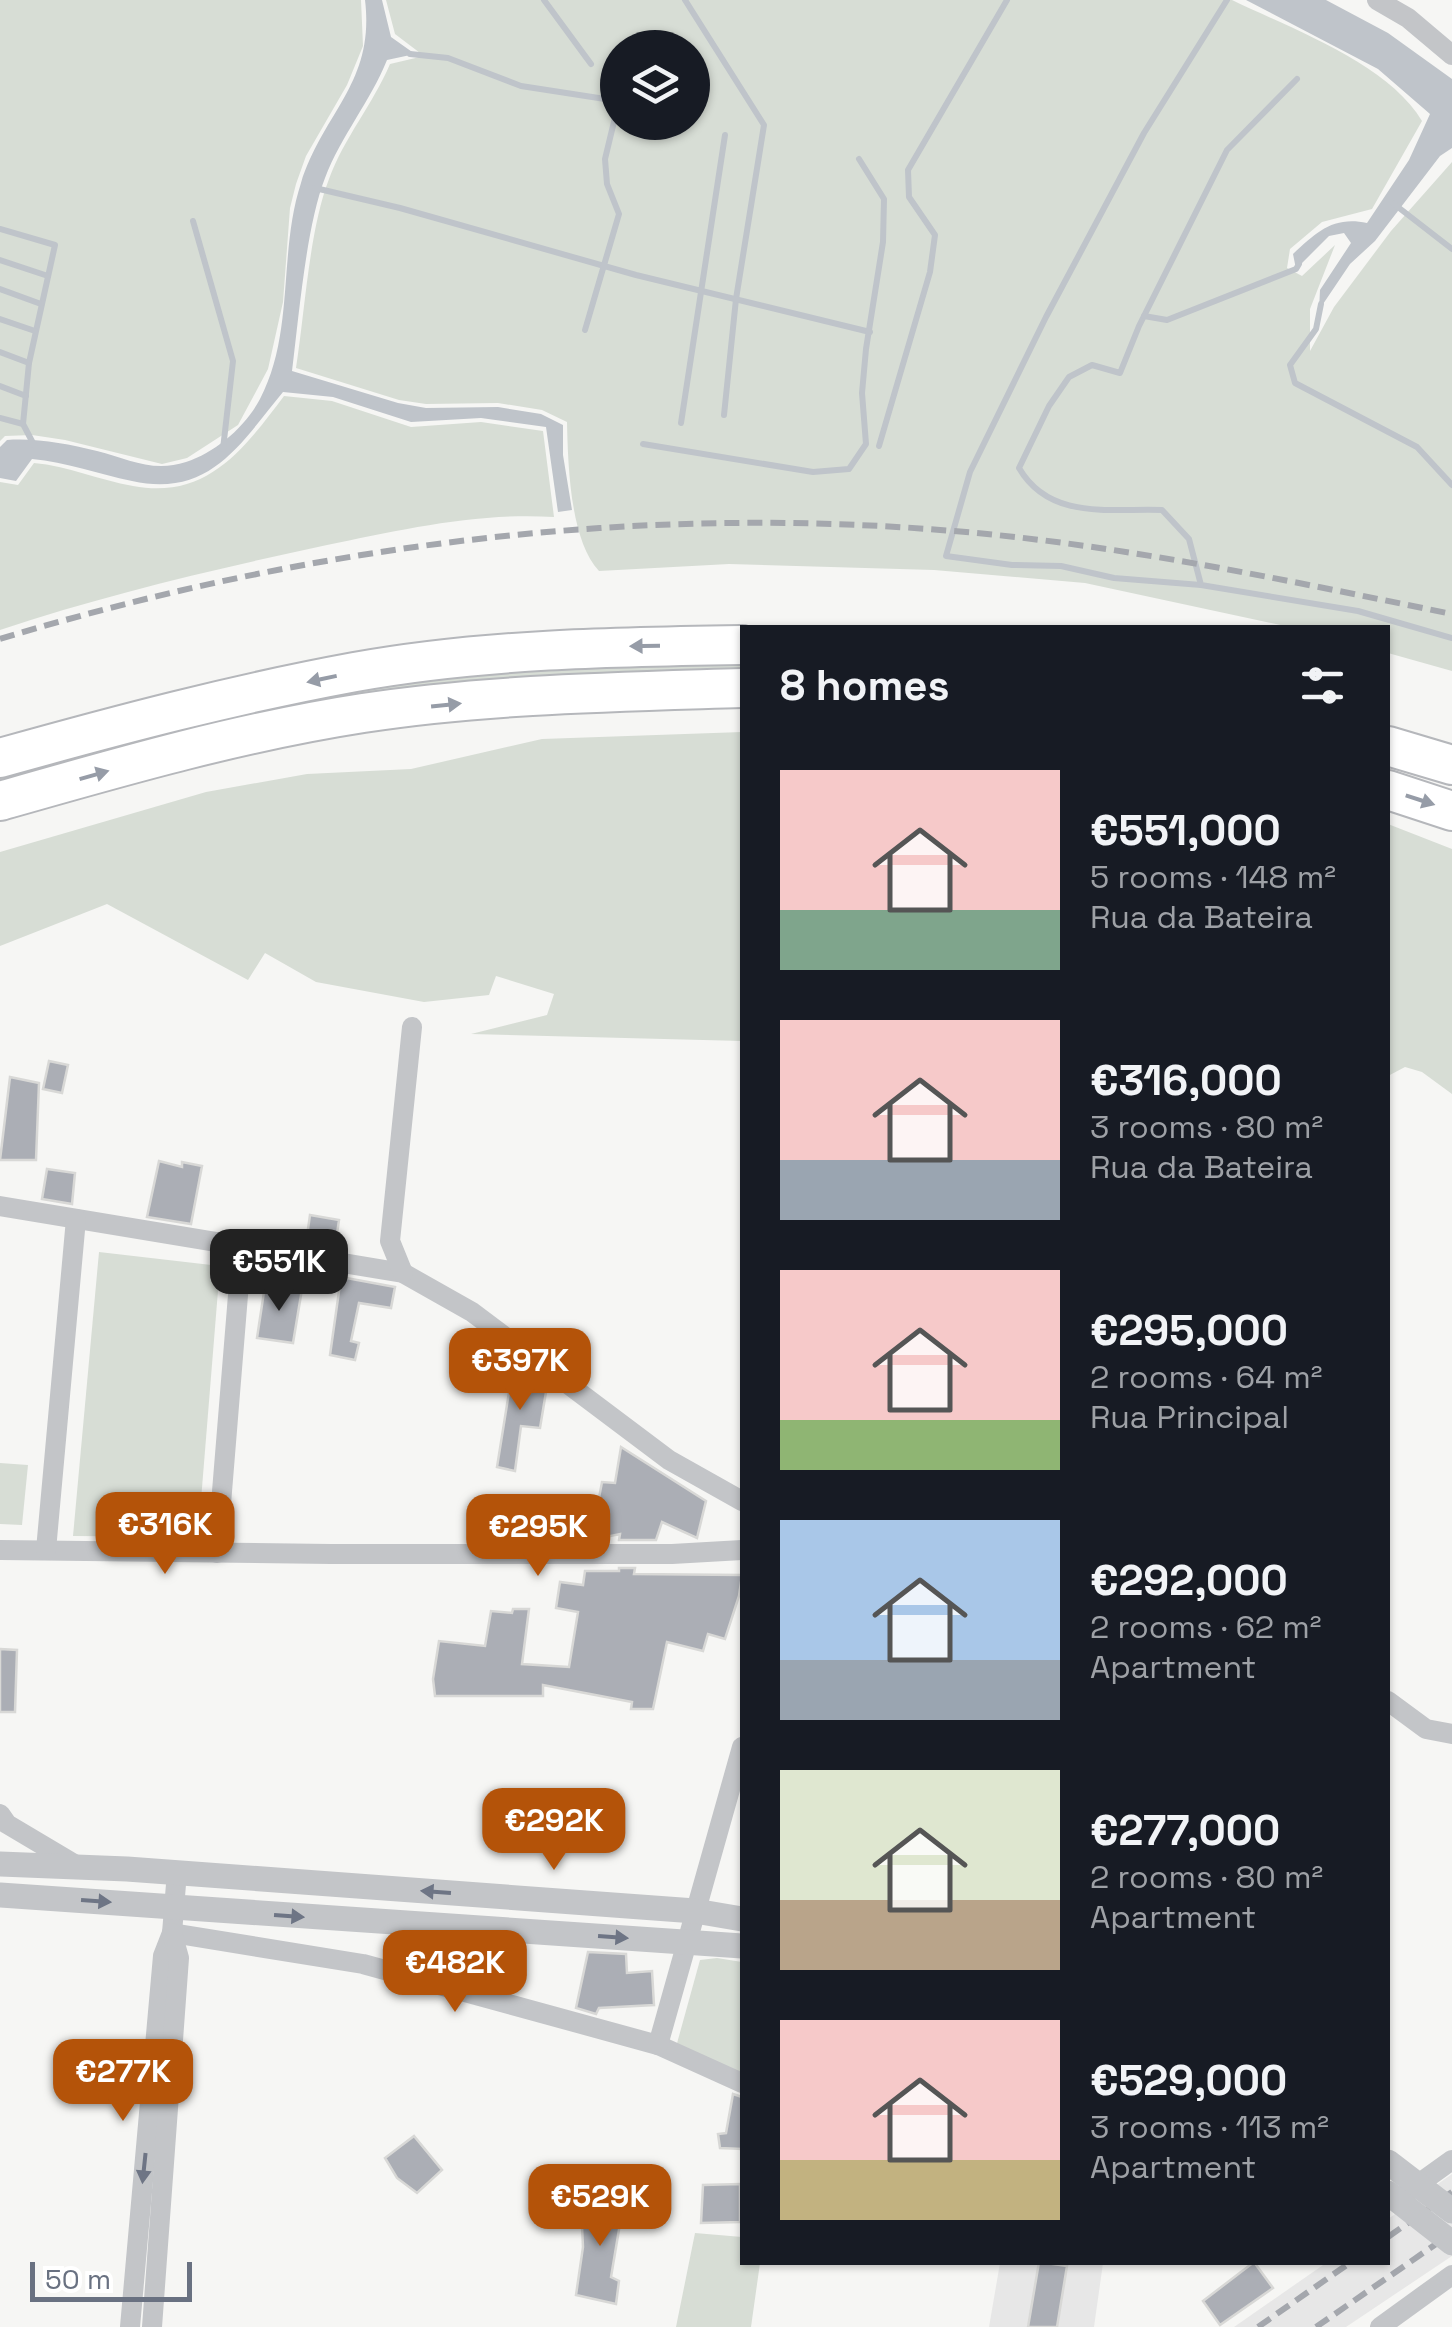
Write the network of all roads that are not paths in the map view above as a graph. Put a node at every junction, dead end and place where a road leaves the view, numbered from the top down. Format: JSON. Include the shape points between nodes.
{"nodes":[{"id":1,"x":1377,"y":0,"type":"edge"},
{"id":2,"x":1452,"y":56,"type":"edge"},
{"id":3,"x":740,"y":645,"type":"edge"},
{"id":4,"x":740,"y":688,"type":"edge"},
{"id":5,"x":1390,"y":747,"type":"edge"},
{"id":6,"x":0,"y":758,"type":"edge"},
{"id":7,"x":1452,"y":765,"type":"edge"},
{"id":8,"x":1390,"y":791,"type":"edge"},
{"id":9,"x":0,"y":801,"type":"edge"},
{"id":10,"x":1452,"y":811,"type":"edge"},
{"id":11,"x":412,"y":1027,"type":"dead end"},
{"id":12,"x":0,"y":1206,"type":"edge"},
{"id":13,"x":76,"y":1218,"type":"junction"},
{"id":14,"x":242,"y":1246,"type":"junction"},
{"id":15,"x":403,"y":1273,"type":"junction"},
{"id":16,"x":740,"y":1500,"type":"edge"},
{"id":17,"x":0,"y":1550,"type":"edge"},
{"id":18,"x":46,"y":1550,"type":"junction"},
{"id":19,"x":740,"y":1550,"type":"edge"},
{"id":20,"x":217,"y":1553,"type":"junction"},
{"id":21,"x":1390,"y":1702,"type":"edge"},
{"id":22,"x":1452,"y":1734,"type":"edge"},
{"id":23,"x":740,"y":1754,"type":"edge"},
{"id":24,"x":0,"y":1814,"type":"edge"},
{"id":25,"x":0,"y":1864,"type":"edge"},
{"id":26,"x":78,"y":1866,"type":"junction"},
{"id":27,"x":177,"y":1872,"type":"junction"},
{"id":28,"x":0,"y":1894,"type":"edge"},
{"id":29,"x":696,"y":1912,"type":"junction"},
{"id":30,"x":740,"y":1919,"type":"edge"},
{"id":31,"x":173,"y":1921,"type":"junction"},
{"id":32,"x":688,"y":1941,"type":"junction"},
{"id":33,"x":740,"y":1946,"type":"edge"},
{"id":34,"x":658,"y":2045,"type":"junction"},
{"id":35,"x":740,"y":2082,"type":"edge"},
{"id":36,"x":1452,"y":2160,"type":"edge"},
{"id":37,"x":1390,"y":2164,"type":"edge"},
{"id":38,"x":1390,"y":2195,"type":"edge"},
{"id":39,"x":1390,"y":2204,"type":"edge"},
{"id":40,"x":1452,"y":2211,"type":"edge"},
{"id":41,"x":1452,"y":2243,"type":"edge"},
{"id":42,"x":1447,"y":2285,"type":"edge"},
{"id":43,"x":130,"y":2327,"type":"edge"},
{"id":44,"x":152,"y":2327,"type":"edge"},
{"id":45,"x":1380,"y":2327,"type":"edge"}],
"edges":[{"from":1,"to":2,"type":"street"},
{"from":3,"to":6,"type":"highway","one_way":true,"via":[[568,648],[359,671],[172,710]]},
{"from":9,"to":4,"type":"highway","one_way":true,"via":[[180,750],[363,714],[568,693]]},
{"from":5,"to":7,"type":"highway"},
{"from":8,"to":10,"type":"highway","one_way":true},
{"from":11,"to":15,"type":"street","via":[[390,1240]]},
{"from":12,"to":13,"type":"street"},
{"from":13,"to":14,"type":"street"},
{"from":13,"to":18,"type":"street"},
{"from":14,"to":15,"type":"street"},
{"from":14,"to":20,"type":"street"},
{"from":15,"to":16,"type":"street","via":[[472,1312],[658,1452]]},
{"from":17,"to":18,"type":"street"},
{"from":18,"to":20,"type":"street"},
{"from":19,"to":20,"type":"street"},
{"from":21,"to":22,"type":"street","via":[[1426,1729]]},
{"from":23,"to":29,"type":"street"},
{"from":24,"to":26,"type":"street","via":[[40,1847]]},
{"from":25,"to":26,"type":"street"},
{"from":26,"to":27,"type":"street"},
{"from":29,"to":27,"type":"street","one_way":true},
{"from":27,"to":31,"type":"street"},
{"from":28,"to":31,"type":"street","one_way":true},
{"from":29,"to":30,"type":"street"},
{"from":29,"to":32,"type":"street"},
{"from":31,"to":32,"type":"street","one_way":true},
{"from":31,"to":34,"type":"street","via":[[364,1964]]},
{"from":31,"to":43,"type":"street","one_way":true,"via":[[162,1956]]},
{"from":31,"to":44,"type":"street","via":[[179,1958]]},
{"from":32,"to":33,"type":"street"},
{"from":32,"to":34,"type":"street"},
{"from":34,"to":35,"type":"street"},
{"from":36,"to":39,"type":"street"},
{"from":37,"to":40,"type":"street","bridge":true},
{"from":38,"to":41,"type":"street","bridge":true},
{"from":42,"to":45,"type":"street"}]}
